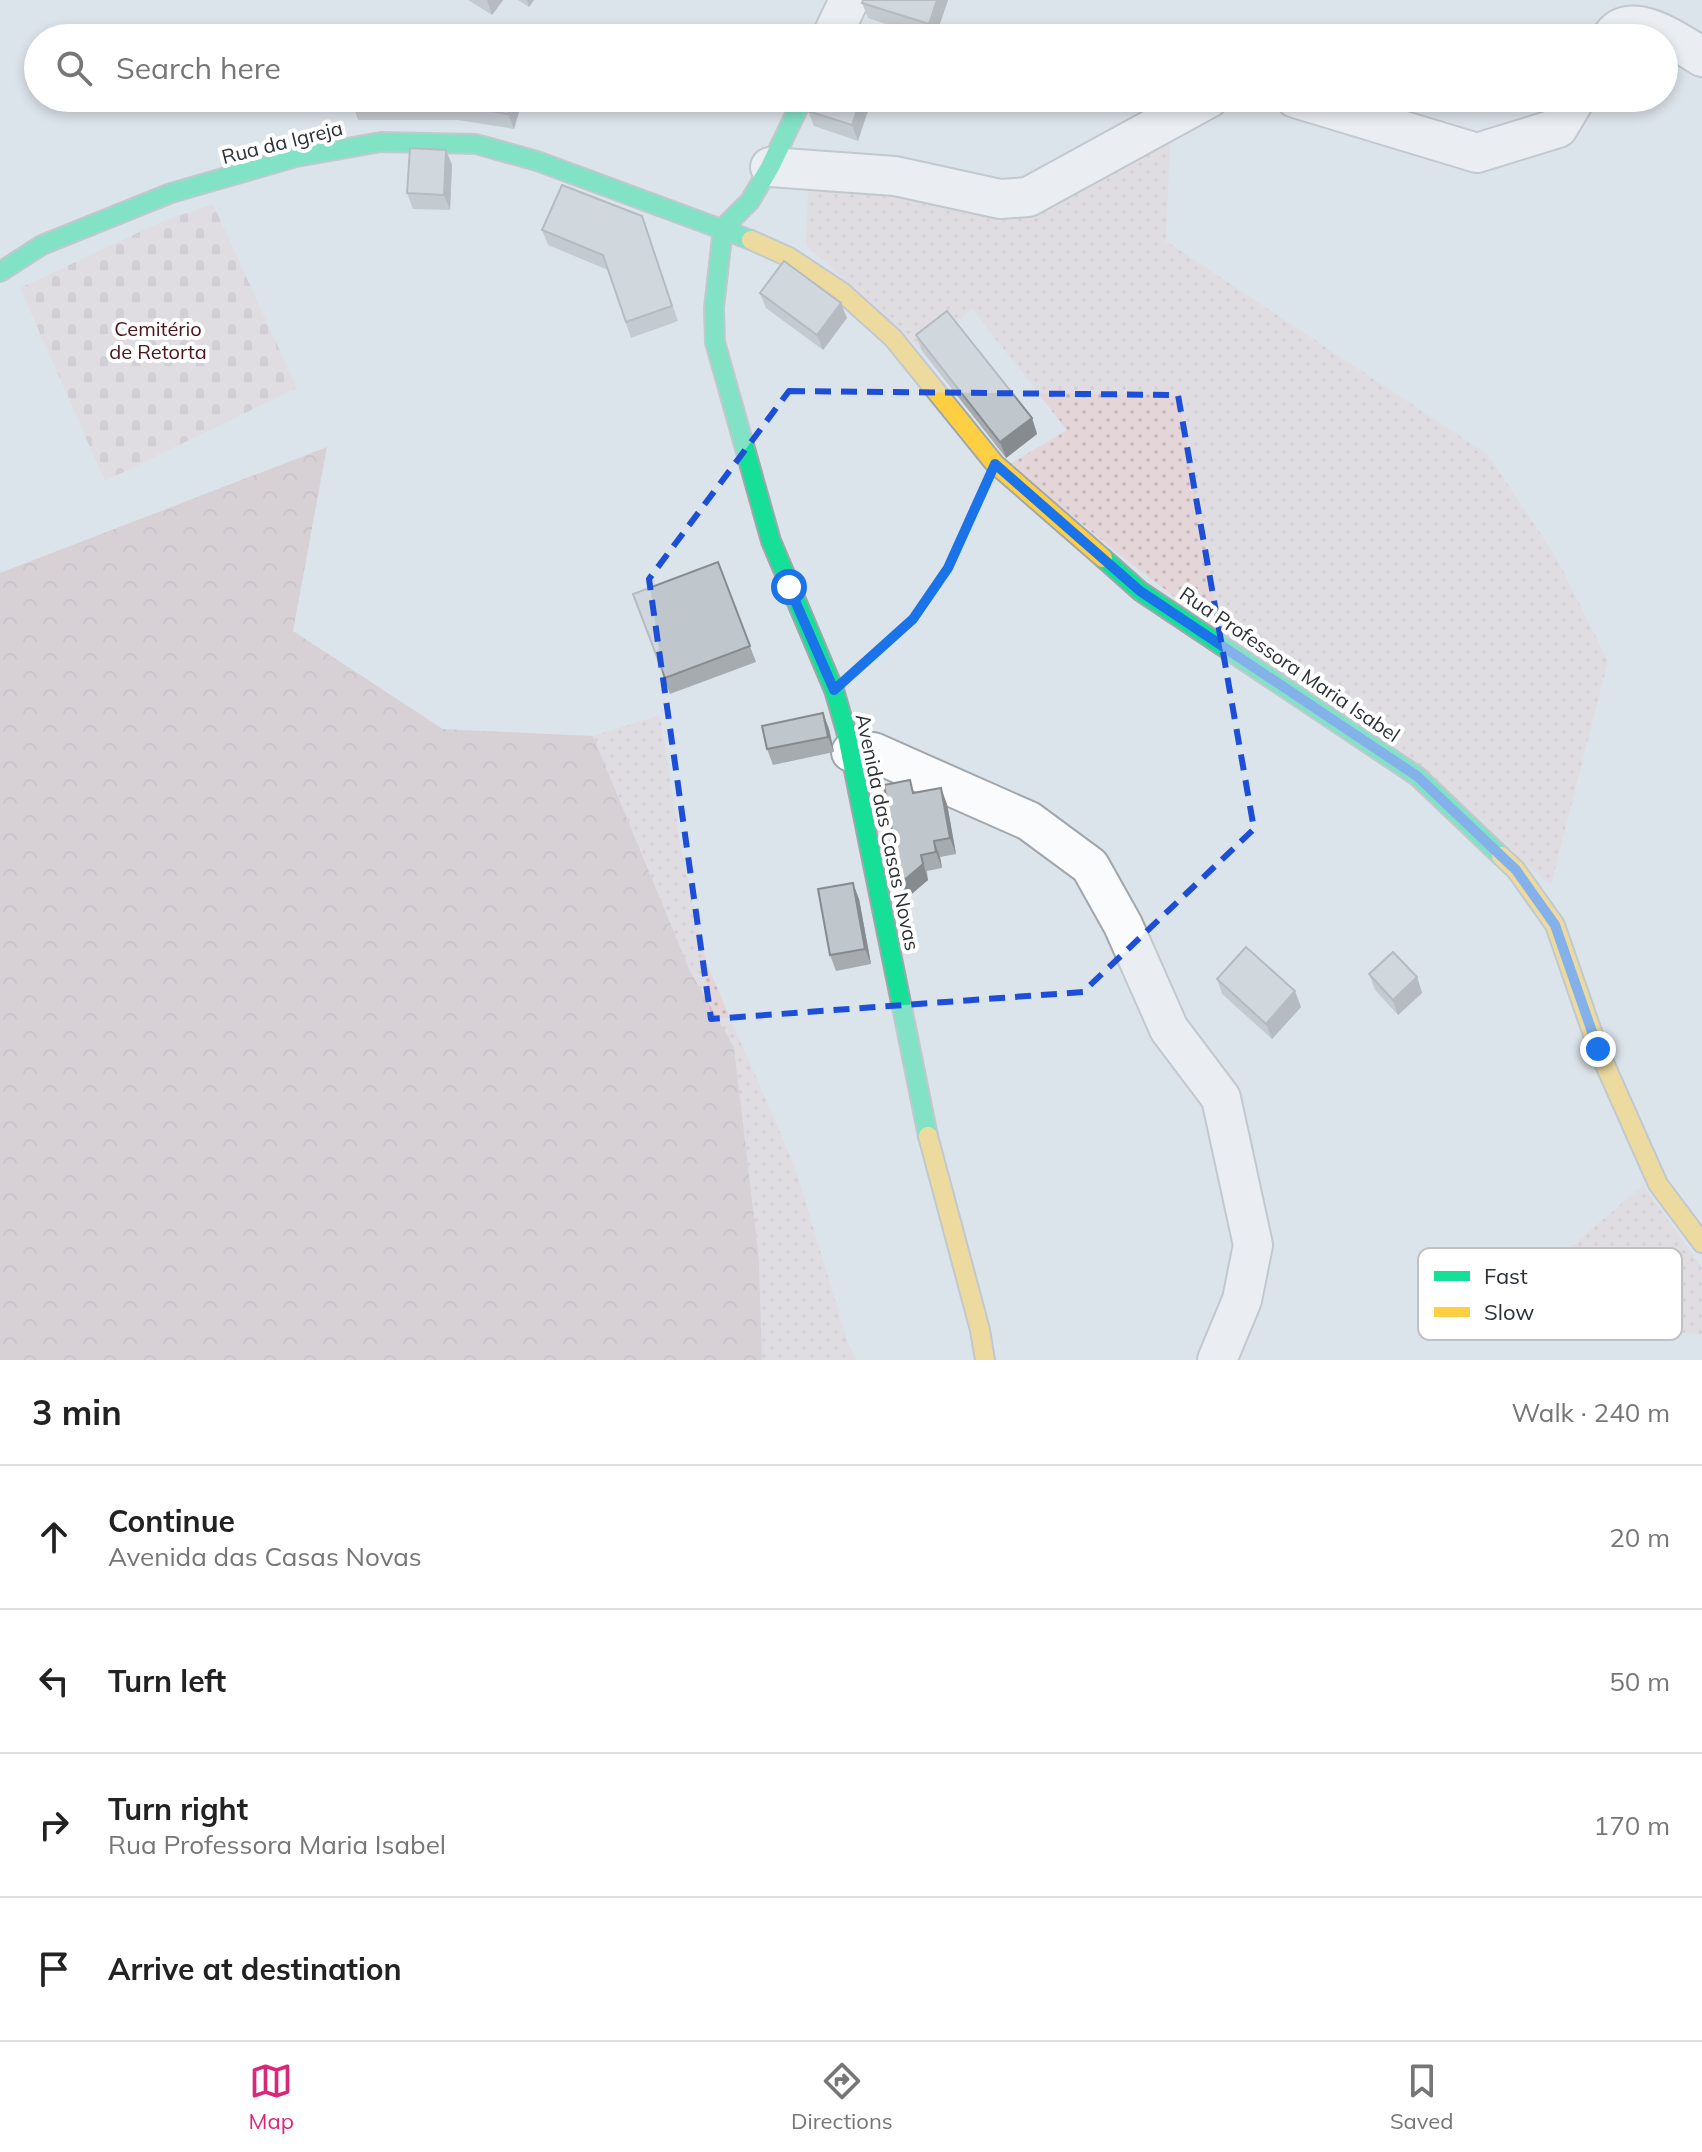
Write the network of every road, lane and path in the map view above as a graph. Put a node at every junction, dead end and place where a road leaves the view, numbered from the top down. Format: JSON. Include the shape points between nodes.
{"nodes":[{"id":1,"x":849,"y":0,"type":"edge"},
{"id":2,"x":838,"y":24,"type":"edge"},
{"id":3,"x":1678,"y":42,"type":"edge"},
{"id":4,"x":1702,"y":57,"type":"edge"},
{"id":5,"x":796,"y":112,"type":"edge"},
{"id":6,"x":1183,"y":112,"type":"edge"},
{"id":7,"x":1341,"y":112,"type":"edge"},
{"id":8,"x":1568,"y":112,"type":"edge"},
{"id":9,"x":770,"y":167,"type":"junction"},
{"id":10,"x":723,"y":228,"type":"junction"},
{"id":11,"x":0,"y":272,"type":"edge"},
{"id":12,"x":995,"y":464,"type":"junction"},
{"id":13,"x":834,"y":690,"type":"junction"},
{"id":14,"x":851,"y":752,"type":"junction"},
{"id":15,"x":1702,"y":1243,"type":"edge"},
{"id":16,"x":985,"y":1360,"type":"edge"},
{"id":17,"x":1217,"y":1360,"type":"edge"}],
"edges":[{"from":1,"to":2,"type":"street"},
{"from":3,"to":4,"type":"street"},
{"from":5,"to":9,"type":"street"},
{"from":6,"to":9,"type":"street","via":[[1028,197],[1000,199],[895,176]]},
{"from":7,"to":8,"type":"street","via":[[1477,153],[1558,128]]},
{"from":9,"to":10,"type":"street","via":[[750,201]]},
{"from":10,"to":11,"type":"street","name":"Rua da Igreja","via":[[476,144],[381,142],[296,157],[171,193],[42,245]]},
{"from":10,"to":12,"type":"street","name":"Rua Professora Maria Isabel","via":[[789,257],[842,292],[893,338]]},
{"from":10,"to":13,"type":"street","name":"Avenida das Casas Novas","via":[[715,342],[771,541]]},
{"from":12,"to":13,"type":"path","via":[[948,568],[913,619]]},
{"from":12,"to":15,"type":"street","name":"Rua Professora Maria Isabel","via":[[1140,591],[1417,776],[1516,870],[1555,925],[1598,1049],[1658,1184]]},
{"from":13,"to":14,"type":"street","name":"Avenida das Casas Novas"},
{"from":14,"to":16,"type":"street","name":"Avenida das Casas Novas","via":[[926,1128]]},
{"from":14,"to":17,"type":"street","via":[[873,752],[1029,821],[1090,866],[1169,1029],[1221,1098],[1253,1245],[1242,1300]]}]}
